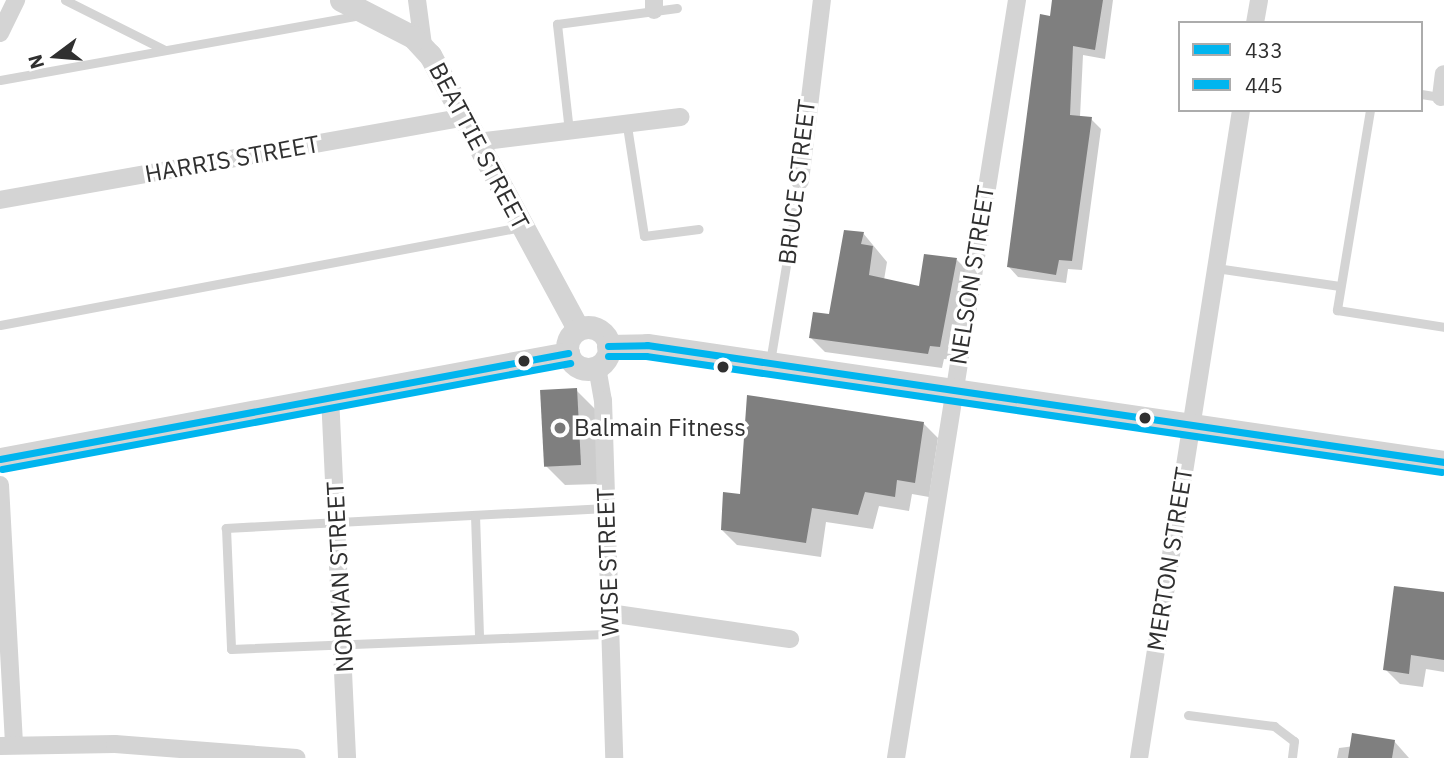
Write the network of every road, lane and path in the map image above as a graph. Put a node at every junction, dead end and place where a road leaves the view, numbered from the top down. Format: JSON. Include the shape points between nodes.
{"nodes":[{"id":1,"x":16,"y":0,"type":"edge"},
{"id":2,"x":65,"y":0,"type":"edge"},
{"id":3,"x":341,"y":0,"type":"edge"},
{"id":4,"x":418,"y":0,"type":"edge"},
{"id":5,"x":822,"y":0,"type":"edge"},
{"id":6,"x":1017,"y":0,"type":"edge"},
{"id":7,"x":1259,"y":0,"type":"edge"},
{"id":8,"x":654,"y":5,"type":"edge"},
{"id":9,"x":677,"y":8,"type":"dead end"},
{"id":10,"x":369,"y":13,"type":"junction"},
{"id":11,"x":1255,"y":21,"type":"edge"},
{"id":12,"x":0,"y":33,"type":"edge"},
{"id":13,"x":423,"y":46,"type":"junction"},
{"id":14,"x":163,"y":49,"type":"junction"},
{"id":15,"x":1444,"y":74,"type":"edge"},
{"id":16,"x":0,"y":80,"type":"edge"},
{"id":17,"x":1423,"y":94,"type":"edge"},
{"id":18,"x":1441,"y":97,"type":"joint"},
{"id":19,"x":1241,"y":112,"type":"edge"},
{"id":20,"x":1370,"y":112,"type":"edge"},
{"id":21,"x":464,"y":117,"type":"junction"},
{"id":22,"x":680,"y":117,"type":"dead end"},
{"id":23,"x":627,"y":126,"type":"junction"},
{"id":24,"x":569,"y":131,"type":"junction"},
{"id":25,"x":477,"y":142,"type":"junction"},
{"id":26,"x":800,"y":181,"type":"joint"},
{"id":27,"x":0,"y":200,"type":"edge"},
{"id":28,"x":523,"y":227,"type":"junction"},
{"id":29,"x":699,"y":229,"type":"dead end"},
{"id":30,"x":1216,"y":268,"type":"junction"},
{"id":31,"x":1340,"y":286,"type":"junction"},
{"id":32,"x":0,"y":325,"type":"edge"},
{"id":33,"x":1444,"y":327,"type":"edge"},
{"id":34,"x":578,"y":330,"type":"junction"},
{"id":35,"x":608,"y":346,"type":"junction"},
{"id":36,"x":568,"y":353,"type":"junction"},
{"id":37,"x":770,"y":364,"type":"junction"},
{"id":38,"x":597,"y":367,"type":"junction"},
{"id":39,"x":954,"y":392,"type":"junction"},
{"id":40,"x":330,"y":396,"type":"junction"},
{"id":41,"x":1190,"y":426,"type":"junction"},
{"id":42,"x":0,"y":459,"type":"edge"},
{"id":43,"x":1444,"y":462,"type":"edge"},
{"id":44,"x":0,"y":485,"type":"edge"},
{"id":45,"x":606,"y":508,"type":"junction"},
{"id":46,"x":475,"y":515,"type":"junction"},
{"id":47,"x":338,"y":521,"type":"junction"},
{"id":48,"x":4,"y":611,"type":"edge"},
{"id":49,"x":609,"y":612,"type":"junction"},
{"id":50,"x":610,"y":634,"type":"junction"},
{"id":51,"x":479,"y":638,"type":"junction"},
{"id":52,"x":790,"y":639,"type":"dead end"},
{"id":53,"x":343,"y":645,"type":"junction"},
{"id":54,"x":1188,"y":715,"type":"dead end"},
{"id":55,"x":7,"y":744,"type":"edge"},
{"id":56,"x":296,"y":758,"type":"edge"},
{"id":57,"x":347,"y":758,"type":"edge"},
{"id":58,"x":614,"y":758,"type":"edge"},
{"id":59,"x":896,"y":758,"type":"edge"},
{"id":60,"x":1139,"y":758,"type":"edge"},
{"id":61,"x":1292,"y":758,"type":"edge"}],
"edges":[{"from":1,"to":12,"type":"street"},
{"from":2,"to":14,"type":"lane"},
{"from":3,"to":10,"type":"street","name":"BEATTIE STREET"},
{"from":4,"to":13,"type":"street"},
{"from":5,"to":26,"type":"street","name":"BRUCE STREET"},
{"from":6,"to":39,"type":"street","name":"NELSON STREET"},
{"from":7,"to":11,"type":"street"},
{"from":8,"to":9,"type":"lane"},
{"from":8,"to":24,"type":"lane","via":[[557,24]]},
{"from":10,"to":13,"type":"street","name":"BEATTIE STREET"},
{"from":10,"to":14,"type":"lane"},
{"from":13,"to":21,"type":"street","name":"BEATTIE STREET"},
{"from":14,"to":16,"type":"lane"},
{"from":15,"to":18,"type":"street"},
{"from":17,"to":18,"type":"lane"},
{"from":19,"to":30,"type":"street","name":"MERTON STREET"},
{"from":20,"to":31,"type":"lane"},
{"from":21,"to":25,"type":"street","name":"BEATTIE STREET"},
{"from":21,"to":27,"type":"street","name":"HARRIS STREET"},
{"from":22,"to":23,"type":"street"},
{"from":23,"to":24,"type":"street"},
{"from":23,"to":29,"type":"lane","via":[[644,236]]},
{"from":24,"to":25,"type":"street"},
{"from":25,"to":28,"type":"street","name":"BEATTIE STREET"},
{"from":26,"to":37,"type":"lane","name":"BRUCE STREET"},
{"from":28,"to":32,"type":"lane"},
{"from":28,"to":34,"type":"street","name":"BEATTIE STREET"},
{"from":30,"to":31,"type":"lane"},
{"from":30,"to":41,"type":"street","name":"MERTON STREET"},
{"from":31,"to":33,"type":"lane","via":[[1337,310]]},
{"from":34,"to":35,"type":"street","via":[[598,330]]},
{"from":34,"to":36,"type":"street","via":[[569,339]]},
{"from":35,"to":37,"type":"street","via":[[647,345]]},
{"from":35,"to":38,"type":"street","via":[[606,358]]},
{"from":36,"to":38,"type":"street","via":[[579,367]]},
{"from":36,"to":40,"type":"street"},
{"from":37,"to":39,"type":"street"},
{"from":38,"to":45,"type":"street","name":"WISE STREET","via":[[603,400]]},
{"from":39,"to":41,"type":"street"},
{"from":39,"to":59,"type":"street","name":"NELSON STREET"},
{"from":40,"to":42,"type":"street"},
{"from":40,"to":47,"type":"street","name":"NORMAN STREET"},
{"from":41,"to":43,"type":"street"},
{"from":41,"to":60,"type":"street","name":"MERTON STREET"},
{"from":44,"to":48,"type":"street"},
{"from":45,"to":46,"type":"lane"},
{"from":45,"to":49,"type":"street","name":"WISE STREET"},
{"from":46,"to":47,"type":"lane"},
{"from":46,"to":51,"type":"lane"},
{"from":47,"to":53,"type":"street","name":"NORMAN STREET"},
{"from":47,"to":53,"type":"lane","via":[[226,528],[231,649]]},
{"from":48,"to":55,"type":"street"},
{"from":49,"to":50,"type":"street","name":"WISE STREET"},
{"from":49,"to":52,"type":"street"},
{"from":50,"to":51,"type":"lane"},
{"from":50,"to":58,"type":"street","name":"WISE STREET"},
{"from":51,"to":53,"type":"lane"},
{"from":53,"to":57,"type":"street","name":"NORMAN STREET"},
{"from":54,"to":61,"type":"lane","via":[[1274,726],[1294,741]]},
{"from":55,"to":56,"type":"street","via":[[116,744]]}]}
